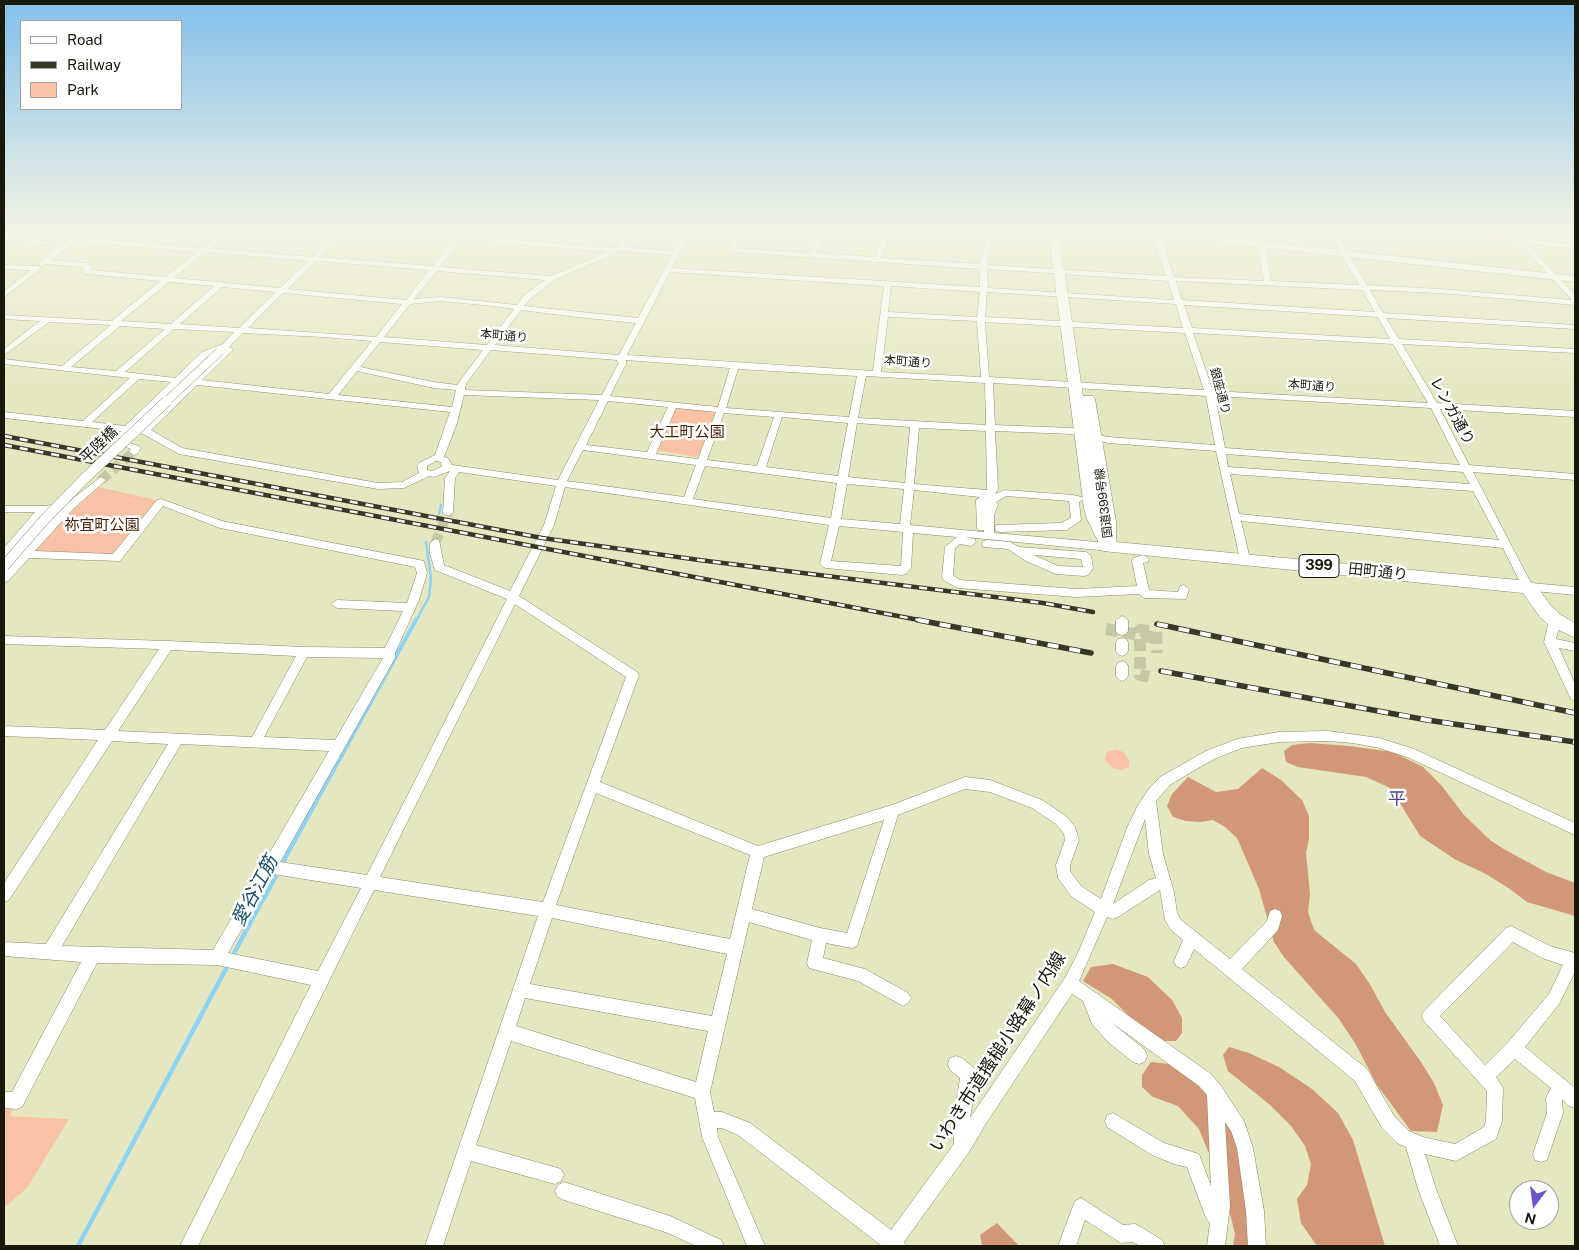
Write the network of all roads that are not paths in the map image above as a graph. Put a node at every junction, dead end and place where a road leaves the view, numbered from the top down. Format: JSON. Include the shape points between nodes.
{"nodes":[{"id":1,"x":159,"y":287,"type":"edge"},
{"id":2,"x":217,"y":287,"type":"edge"},
{"id":3,"x":248,"y":287,"type":"edge"},
{"id":4,"x":283,"y":287,"type":"edge"},
{"id":5,"x":418,"y":287,"type":"edge"},
{"id":6,"x":539,"y":287,"type":"edge"},
{"id":7,"x":659,"y":287,"type":"edge"},
{"id":8,"x":887,"y":287,"type":"edge"},
{"id":9,"x":957,"y":287,"type":"edge"},
{"id":10,"x":1066,"y":287,"type":"edge"},
{"id":11,"x":1173,"y":287,"type":"edge"},
{"id":12,"x":1364,"y":287,"type":"edge"},
{"id":13,"x":1382,"y":287,"type":"edge"},
{"id":14,"x":1565,"y":287,"type":"edge"},
{"id":15,"x":984,"y":289,"type":"junction"},
{"id":16,"x":280,"y":290,"type":"junction"},
{"id":17,"x":1067,"y":295,"type":"junction"},
{"id":18,"x":1575,"y":301,"type":"edge"},
{"id":19,"x":406,"y":302,"type":"junction"},
{"id":20,"x":1178,"y":302,"type":"junction"},
{"id":21,"x":518,"y":308,"type":"junction"},
{"id":22,"x":883,"y":314,"type":"junction"},
{"id":23,"x":1380,"y":315,"type":"junction"},
{"id":24,"x":4,"y":317,"type":"edge"},
{"id":25,"x":981,"y":319,"type":"junction"},
{"id":26,"x":47,"y":320,"type":"junction"},
{"id":27,"x":642,"y":321,"type":"junction"},
{"id":28,"x":116,"y":324,"type":"junction"},
{"id":29,"x":1070,"y":324,"type":"junction"},
{"id":30,"x":170,"y":327,"type":"junction"},
{"id":31,"x":1575,"y":327,"type":"edge"},
{"id":32,"x":1188,"y":330,"type":"junction"},
{"id":33,"x":239,"y":332,"type":"junction"},
{"id":34,"x":377,"y":339,"type":"junction"},
{"id":35,"x":1395,"y":341,"type":"junction"},
{"id":36,"x":224,"y":346,"type":"junction"},
{"id":37,"x":488,"y":347,"type":"junction"},
{"id":38,"x":1575,"y":351,"type":"edge"},
{"id":39,"x":4,"y":353,"type":"edge"},
{"id":40,"x":620,"y":358,"type":"junction"},
{"id":41,"x":4,"y":362,"type":"edge"},
{"id":42,"x":735,"y":366,"type":"junction"},
{"id":43,"x":64,"y":368,"type":"junction"},
{"id":44,"x":354,"y":368,"type":"junction"},
{"id":45,"x":862,"y":372,"type":"junction"},
{"id":46,"x":877,"y":373,"type":"junction"},
{"id":47,"x":118,"y":374,"type":"junction"},
{"id":48,"x":137,"y":376,"type":"junction"},
{"id":49,"x":987,"y":379,"type":"junction"},
{"id":50,"x":178,"y":380,"type":"junction"},
{"id":51,"x":196,"y":382,"type":"junction"},
{"id":52,"x":1080,"y":385,"type":"junction"},
{"id":53,"x":460,"y":390,"type":"junction"},
{"id":54,"x":1209,"y":392,"type":"junction"},
{"id":55,"x":332,"y":396,"type":"junction"},
{"id":56,"x":603,"y":398,"type":"junction"},
{"id":57,"x":673,"y":405,"type":"junction"},
{"id":58,"x":1434,"y":406,"type":"junction"},
{"id":59,"x":455,"y":410,"type":"junction"},
{"id":60,"x":721,"y":410,"type":"junction"},
{"id":61,"x":779,"y":414,"type":"junction"},
{"id":62,"x":1575,"y":414,"type":"edge"},
{"id":63,"x":4,"y":415,"type":"edge"},
{"id":64,"x":853,"y":419,"type":"junction"},
{"id":65,"x":85,"y":424,"type":"junction"},
{"id":66,"x":915,"y":425,"type":"junction"},
{"id":67,"x":992,"y":428,"type":"junction"},
{"id":68,"x":127,"y":429,"type":"junction"},
{"id":69,"x":145,"y":431,"type":"junction"},
{"id":70,"x":1088,"y":435,"type":"junction"},
{"id":71,"x":580,"y":447,"type":"junction"},
{"id":72,"x":1221,"y":450,"type":"junction"},
{"id":73,"x":134,"y":452,"type":"dead end"},
{"id":74,"x":651,"y":455,"type":"junction"},
{"id":75,"x":439,"y":458,"type":"junction"},
{"id":76,"x":701,"y":462,"type":"junction"},
{"id":77,"x":451,"y":468,"type":"junction"},
{"id":78,"x":761,"y":469,"type":"junction"},
{"id":79,"x":1468,"y":469,"type":"junction"},
{"id":80,"x":1224,"y":470,"type":"junction"},
{"id":81,"x":426,"y":474,"type":"junction"},
{"id":82,"x":1575,"y":477,"type":"edge"},
{"id":83,"x":101,"y":480,"type":"tunnel mouth"},
{"id":84,"x":842,"y":480,"type":"junction"},
{"id":85,"x":561,"y":484,"type":"junction"},
{"id":86,"x":909,"y":486,"type":"junction"},
{"id":87,"x":1478,"y":488,"type":"junction"},
{"id":88,"x":990,"y":496,"type":"junction"},
{"id":89,"x":687,"y":502,"type":"junction"},
{"id":90,"x":70,"y":506,"type":"junction"},
{"id":91,"x":44,"y":508,"type":"junction"},
{"id":92,"x":4,"y":509,"type":"edge"},
{"id":93,"x":448,"y":513,"type":"tunnel mouth"},
{"id":94,"x":1234,"y":517,"type":"junction"},
{"id":95,"x":835,"y":522,"type":"junction"},
{"id":96,"x":982,"y":527,"type":"dead end"},
{"id":97,"x":1000,"y":528,"type":"dead end"},
{"id":98,"x":909,"y":531,"type":"junction"},
{"id":99,"x":990,"y":536,"type":"junction"},
{"id":100,"x":958,"y":540,"type":"junction"},
{"id":101,"x":435,"y":543,"type":"tunnel mouth"},
{"id":102,"x":1507,"y":545,"type":"junction"},
{"id":103,"x":1109,"y":546,"type":"junction"},
{"id":104,"x":1016,"y":550,"type":"junction"},
{"id":105,"x":4,"y":554,"type":"edge"},
{"id":106,"x":24,"y":554,"type":"junction"},
{"id":107,"x":1144,"y":559,"type":"dead end"},
{"id":108,"x":1245,"y":559,"type":"junction"},
{"id":109,"x":4,"y":566,"type":"edge"},
{"id":110,"x":431,"y":570,"type":"junction"},
{"id":111,"x":4,"y":578,"type":"edge"},
{"id":112,"x":1528,"y":587,"type":"junction"},
{"id":113,"x":1184,"y":589,"type":"dead end"},
{"id":114,"x":1143,"y":590,"type":"junction"},
{"id":115,"x":1575,"y":591,"type":"edge"},
{"id":116,"x":513,"y":597,"type":"junction"},
{"id":117,"x":337,"y":604,"type":"dead end"},
{"id":118,"x":411,"y":607,"type":"junction"},
{"id":119,"x":1566,"y":626,"type":"edge"},
{"id":120,"x":4,"y":640,"type":"edge"},
{"id":121,"x":1550,"y":642,"type":"junction"},
{"id":122,"x":168,"y":645,"type":"junction"},
{"id":123,"x":1575,"y":647,"type":"edge"},
{"id":124,"x":304,"y":652,"type":"junction"},
{"id":125,"x":389,"y":653,"type":"junction"},
{"id":126,"x":1575,"y":696,"type":"edge"},
{"id":127,"x":5,"y":733,"type":"edge"},
{"id":128,"x":107,"y":737,"type":"junction"},
{"id":129,"x":177,"y":739,"type":"junction"},
{"id":130,"x":256,"y":741,"type":"junction"},
{"id":131,"x":339,"y":746,"type":"junction"},
{"id":132,"x":592,"y":785,"type":"junction"},
{"id":133,"x":1149,"y":801,"type":"junction"},
{"id":134,"x":893,"y":811,"type":"junction"},
{"id":135,"x":1575,"y":829,"type":"edge"},
{"id":136,"x":758,"y":852,"type":"junction"},
{"id":137,"x":278,"y":868,"type":"junction"},
{"id":138,"x":370,"y":882,"type":"junction"},
{"id":139,"x":1163,"y":883,"type":"junction"},
{"id":140,"x":4,"y":895,"type":"edge"},
{"id":141,"x":1103,"y":909,"type":"junction"},
{"id":142,"x":547,"y":910,"type":"junction"},
{"id":143,"x":744,"y":914,"type":"junction"},
{"id":144,"x":1275,"y":916,"type":"dead end"},
{"id":145,"x":820,"y":935,"type":"junction"},
{"id":146,"x":1192,"y":939,"type":"junction"},
{"id":147,"x":736,"y":948,"type":"junction"},
{"id":148,"x":4,"y":949,"type":"edge"},
{"id":149,"x":50,"y":952,"type":"junction"},
{"id":150,"x":93,"y":955,"type":"junction"},
{"id":151,"x":220,"y":959,"type":"junction"},
{"id":152,"x":1574,"y":960,"type":"edge"},
{"id":153,"x":1181,"y":961,"type":"dead end"},
{"id":154,"x":1230,"y":970,"type":"junction"},
{"id":155,"x":323,"y":980,"type":"junction"},
{"id":156,"x":1070,"y":983,"type":"junction"},
{"id":157,"x":520,"y":990,"type":"junction"},
{"id":158,"x":1089,"y":997,"type":"junction"},
{"id":159,"x":903,"y":998,"type":"dead end"},
{"id":160,"x":718,"y":1026,"type":"junction"},
{"id":161,"x":505,"y":1032,"type":"junction"},
{"id":162,"x":1514,"y":1048,"type":"junction"},
{"id":163,"x":1139,"y":1056,"type":"dead end"},
{"id":164,"x":956,"y":1064,"type":"dead end"},
{"id":165,"x":1485,"y":1077,"type":"junction"},
{"id":166,"x":1561,"y":1086,"type":"junction"},
{"id":167,"x":702,"y":1092,"type":"junction"},
{"id":168,"x":1215,"y":1092,"type":"junction"},
{"id":169,"x":4,"y":1100,"type":"edge"},
{"id":170,"x":1575,"y":1100,"type":"edge"},
{"id":171,"x":707,"y":1120,"type":"junction"},
{"id":172,"x":1113,"y":1121,"type":"dead end"},
{"id":173,"x":1413,"y":1141,"type":"junction"},
{"id":174,"x":963,"y":1146,"type":"junction"},
{"id":175,"x":467,"y":1151,"type":"junction"},
{"id":176,"x":1541,"y":1154,"type":"dead end"},
{"id":177,"x":556,"y":1175,"type":"dead end"},
{"id":178,"x":564,"y":1191,"type":"dead end"},
{"id":179,"x":1219,"y":1219,"type":"junction"},
{"id":180,"x":894,"y":1245,"type":"edge"},
{"id":181,"x":189,"y":1246,"type":"edge"},
{"id":182,"x":434,"y":1246,"type":"edge"},
{"id":183,"x":715,"y":1246,"type":"edge"},
{"id":184,"x":756,"y":1246,"type":"edge"},
{"id":185,"x":1068,"y":1246,"type":"edge"},
{"id":186,"x":1156,"y":1246,"type":"edge"},
{"id":187,"x":1216,"y":1246,"type":"edge"},
{"id":188,"x":1257,"y":1246,"type":"edge"},
{"id":189,"x":1449,"y":1246,"type":"edge"}],
"edges":[{"from":1,"to":28,"type":"street"},
{"from":2,"to":30,"type":"street"},
{"from":3,"to":16,"type":"street"},
{"from":4,"to":16,"type":"street"},
{"from":5,"to":19,"type":"street"},
{"from":6,"to":21,"type":"street"},
{"from":7,"to":27,"type":"street"},
{"from":8,"to":22,"type":"street"},
{"from":9,"to":15,"type":"street"},
{"from":10,"to":17,"type":"highway","name":"国道399号線"},
{"from":11,"to":20,"type":"street","name":"銀座通り"},
{"from":12,"to":23,"type":"street","name":"レンガ通り"},
{"from":13,"to":18,"type":"street"},
{"from":14,"to":18,"type":"street"},
{"from":15,"to":17,"type":"street"},
{"from":15,"to":25,"type":"street"},
{"from":16,"to":19,"type":"street"},
{"from":16,"to":33,"type":"street"},
{"from":17,"to":20,"type":"street"},
{"from":17,"to":29,"type":"highway","name":"国道399号線"},
{"from":19,"to":21,"type":"street","via":[[441,299]]},
{"from":19,"to":34,"type":"street"},
{"from":20,"to":23,"type":"street"},
{"from":20,"to":32,"type":"street","name":"銀座通り"},
{"from":21,"to":27,"type":"street"},
{"from":21,"to":37,"type":"street"},
{"from":22,"to":25,"type":"street"},
{"from":22,"to":46,"type":"street"},
{"from":23,"to":31,"type":"street"},
{"from":23,"to":35,"type":"street","name":"レンガ通り"},
{"from":24,"to":26,"type":"street","name":"本町通り"},
{"from":25,"to":29,"type":"street"},
{"from":25,"to":49,"type":"street"},
{"from":26,"to":28,"type":"street","name":"本町通り"},
{"from":26,"to":39,"type":"street"},
{"from":27,"to":40,"type":"street"},
{"from":28,"to":30,"type":"street","name":"本町通り"},
{"from":28,"to":43,"type":"street"},
{"from":29,"to":32,"type":"street"},
{"from":29,"to":52,"type":"highway","name":"国道399号線"},
{"from":30,"to":33,"type":"street","name":"本町通り"},
{"from":30,"to":47,"type":"street"},
{"from":32,"to":35,"type":"street"},
{"from":32,"to":54,"type":"street","name":"銀座通り"},
{"from":33,"to":34,"type":"street","name":"本町通り"},
{"from":33,"to":36,"type":"street"},
{"from":34,"to":37,"type":"street","name":"本町通り"},
{"from":34,"to":44,"type":"street"},
{"from":35,"to":38,"type":"street"},
{"from":35,"to":58,"type":"street","name":"レンガ通り"},
{"from":36,"to":50,"type":"street","via":[[205,354]]},
{"from":36,"to":51,"type":"street","via":[[230,348]]},
{"from":36,"to":109,"type":"street","name":"平陸橋","bridge":true,"via":[[45,519]]},
{"from":37,"to":40,"type":"street","name":"本町通り"},
{"from":37,"to":53,"type":"street"},
{"from":40,"to":42,"type":"street","name":"本町通り"},
{"from":40,"to":56,"type":"street","via":[[623,362]]},
{"from":41,"to":43,"type":"street"},
{"from":42,"to":45,"type":"street","name":"本町通り"},
{"from":42,"to":60,"type":"street"},
{"from":43,"to":47,"type":"street"},
{"from":44,"to":53,"type":"street"},
{"from":44,"to":55,"type":"street"},
{"from":45,"to":46,"type":"street","name":"本町通り"},
{"from":45,"to":64,"type":"street"},
{"from":46,"to":49,"type":"street","name":"本町通り"},
{"from":47,"to":48,"type":"street"},
{"from":48,"to":50,"type":"street"},
{"from":48,"to":65,"type":"street"},
{"from":49,"to":52,"type":"street","name":"本町通り"},
{"from":49,"to":67,"type":"street"},
{"from":50,"to":51,"type":"street"},
{"from":50,"to":68,"type":"street"},
{"from":51,"to":55,"type":"street"},
{"from":51,"to":69,"type":"street"},
{"from":52,"to":54,"type":"street","name":"本町通り"},
{"from":52,"to":70,"type":"highway","name":"国道399号線"},
{"from":53,"to":56,"type":"street"},
{"from":53,"to":59,"type":"street"},
{"from":54,"to":58,"type":"street","name":"本町通り"},
{"from":54,"to":72,"type":"street","name":"銀座通り"},
{"from":55,"to":59,"type":"street"},
{"from":56,"to":57,"type":"street"},
{"from":56,"to":71,"type":"street"},
{"from":57,"to":60,"type":"street"},
{"from":57,"to":74,"type":"street"},
{"from":58,"to":62,"type":"street","name":"本町通り"},
{"from":58,"to":79,"type":"street","name":"レンガ通り"},
{"from":59,"to":75,"type":"street"},
{"from":60,"to":61,"type":"street"},
{"from":60,"to":76,"type":"street"},
{"from":61,"to":64,"type":"street"},
{"from":61,"to":78,"type":"street"},
{"from":63,"to":65,"type":"street"},
{"from":64,"to":66,"type":"street"},
{"from":64,"to":84,"type":"street"},
{"from":65,"to":68,"type":"street"},
{"from":66,"to":67,"type":"street"},
{"from":66,"to":86,"type":"street"},
{"from":67,"to":70,"type":"street","via":[[1072,431]]},
{"from":67,"to":88,"type":"street","via":[[993,489]]},
{"from":68,"to":69,"type":"street"},
{"from":68,"to":73,"type":"street","via":[[119,440],[136,448]]},
{"from":69,"to":81,"type":"street","via":[[178,451],[378,486],[404,485]]},
{"from":70,"to":72,"type":"street","via":[[1108,440]]},
{"from":70,"to":103,"type":"highway","name":"国道399号線","via":[[1108,522]]},
{"from":71,"to":74,"type":"street"},
{"from":71,"to":85,"type":"street"},
{"from":72,"to":79,"type":"street"},
{"from":72,"to":80,"type":"street","name":"銀座通り"},
{"from":74,"to":76,"type":"street"},
{"from":75,"to":77,"type":"street","via":[[446,460]]},
{"from":75,"to":81,"type":"street","via":[[422,465],[421,470]]},
{"from":76,"to":78,"type":"street"},
{"from":76,"to":89,"type":"street"},
{"from":77,"to":81,"type":"street"},
{"from":77,"to":85,"type":"street"},
{"from":77,"to":93,"type":"street"},
{"from":78,"to":84,"type":"street"},
{"from":79,"to":82,"type":"street"},
{"from":79,"to":87,"type":"street","name":"レンガ通り"},
{"from":80,"to":87,"type":"street"},
{"from":80,"to":94,"type":"street","name":"銀座通り"},
{"from":83,"to":90,"type":"street"},
{"from":84,"to":86,"type":"street"},
{"from":84,"to":95,"type":"street"},
{"from":85,"to":89,"type":"street"},
{"from":85,"to":116,"type":"street","via":[[549,525]]},
{"from":86,"to":88,"type":"street"},
{"from":86,"to":98,"type":"street"},
{"from":87,"to":102,"type":"street","name":"レンガ通り"},
{"from":88,"to":96,"type":"street","via":[[981,500]]},
{"from":88,"to":97,"type":"street","via":[[1005,493],[1076,499],[1076,520],[1064,527]]},
{"from":88,"to":99,"type":"street","via":[[993,505],[989,514]]},
{"from":89,"to":95,"type":"street"},
{"from":90,"to":91,"type":"street"},
{"from":90,"to":106,"type":"street"},
{"from":91,"to":92,"type":"street"},
{"from":91,"to":105,"type":"street"},
{"from":94,"to":102,"type":"street"},
{"from":94,"to":108,"type":"street","name":"銀座通り"},
{"from":95,"to":98,"type":"street"},
{"from":95,"to":98,"type":"street","via":[[825,564],[902,572],[906,568]]},
{"from":98,"to":99,"type":"street"},
{"from":98,"to":100,"type":"street"},
{"from":99,"to":103,"type":"street"},
{"from":100,"to":104,"type":"street","via":[[1010,546]]},
{"from":100,"to":114,"type":"street","via":[[950,547],[947,577],[958,584],[1076,593]]},
{"from":101,"to":110,"type":"street"},
{"from":102,"to":112,"type":"street","name":"レンガ通り"},
{"from":103,"to":108,"type":"highway","name":"田町通り","number":"399"},
{"from":104,"to":104,"type":"street","via":[[1086,556],[1088,568],[1084,572],[1056,570]]},
{"from":106,"to":110,"type":"street","via":[[116,558],[160,502],[220,524],[420,564]]},
{"from":106,"to":111,"type":"street"},
{"from":107,"to":114,"type":"street","via":[[1136,561]]},
{"from":108,"to":112,"type":"highway","name":"田町通り","number":"399"},
{"from":110,"to":116,"type":"street"},
{"from":110,"to":118,"type":"street"},
{"from":112,"to":115,"type":"street"},
{"from":112,"to":119,"type":"highway","via":[[1539,605]]},
{"from":113,"to":114,"type":"street","via":[[1182,596],[1144,594]]},
{"from":116,"to":132,"type":"street","via":[[633,675]]},
{"from":116,"to":138,"type":"street"},
{"from":117,"to":118,"type":"street"},
{"from":118,"to":125,"type":"street"},
{"from":119,"to":121,"type":"street"},
{"from":120,"to":122,"type":"street"},
{"from":121,"to":123,"type":"street"},
{"from":121,"to":126,"type":"street"},
{"from":122,"to":124,"type":"street"},
{"from":122,"to":128,"type":"street"},
{"from":124,"to":125,"type":"street"},
{"from":124,"to":130,"type":"street"},
{"from":125,"to":131,"type":"street"},
{"from":127,"to":128,"type":"street"},
{"from":128,"to":129,"type":"street"},
{"from":128,"to":140,"type":"street"},
{"from":129,"to":130,"type":"street"},
{"from":129,"to":149,"type":"street"},
{"from":130,"to":131,"type":"street"},
{"from":131,"to":137,"type":"street"},
{"from":132,"to":136,"type":"street"},
{"from":132,"to":142,"type":"street"},
{"from":133,"to":135,"type":"street","name":"いわき市道搔槌小路幕ノ内線","via":[[1165,781],[1210,755],[1241,743],[1279,737],[1328,736],[1379,743],[1410,753]]},
{"from":133,"to":139,"type":"street"},
{"from":133,"to":141,"type":"street","name":"いわき市道搔槌小路幕ノ内線","via":[[1134,828]]},
{"from":134,"to":136,"type":"street"},
{"from":134,"to":141,"type":"street","via":[[966,783],[990,786],[1037,804],[1061,820],[1070,831],[1072,840],[1063,865],[1068,883]]},
{"from":134,"to":145,"type":"street","via":[[852,941]]},
{"from":136,"to":143,"type":"street"},
{"from":137,"to":138,"type":"street"},
{"from":137,"to":151,"type":"street"},
{"from":138,"to":142,"type":"street"},
{"from":138,"to":155,"type":"street"},
{"from":139,"to":141,"type":"street","via":[[1154,885],[1113,912]]},
{"from":139,"to":146,"type":"street","via":[[1170,915]]},
{"from":141,"to":156,"type":"street","name":"いわき市道搔槌小路幕ノ内線"},
{"from":142,"to":147,"type":"street"},
{"from":142,"to":157,"type":"street"},
{"from":143,"to":145,"type":"street"},
{"from":143,"to":147,"type":"street"},
{"from":144,"to":154,"type":"street","via":[[1273,925]]},
{"from":145,"to":159,"type":"street","via":[[814,963],[860,974]]},
{"from":146,"to":153,"type":"street"},
{"from":146,"to":154,"type":"street"},
{"from":147,"to":160,"type":"street"},
{"from":148,"to":149,"type":"street"},
{"from":149,"to":150,"type":"street"},
{"from":150,"to":151,"type":"street"},
{"from":150,"to":169,"type":"street","via":[[16,1101]]},
{"from":151,"to":155,"type":"street"},
{"from":152,"to":162,"type":"street","via":[[1554,999]]},
{"from":152,"to":165,"type":"street","via":[[1547,953],[1511,933],[1429,1016]]},
{"from":154,"to":173,"type":"street","via":[[1361,1075],[1388,1122],[1403,1137]]},
{"from":155,"to":181,"type":"street"},
{"from":156,"to":158,"type":"street"},
{"from":156,"to":174,"type":"street","name":"いわき市道搔槌小路幕ノ内線"},
{"from":157,"to":160,"type":"street"},
{"from":157,"to":161,"type":"street"},
{"from":158,"to":163,"type":"street","via":[[1097,1019]]},
{"from":158,"to":168,"type":"street","via":[[1205,1080]]},
{"from":160,"to":167,"type":"street"},
{"from":161,"to":167,"type":"street"},
{"from":161,"to":175,"type":"street"},
{"from":162,"to":165,"type":"street"},
{"from":162,"to":166,"type":"street"},
{"from":164,"to":174,"type":"street","via":[[969,1075],[961,1124]]},
{"from":165,"to":173,"type":"street","via":[[1495,1088],[1494,1121],[1490,1133],[1456,1153]]},
{"from":166,"to":170,"type":"street"},
{"from":166,"to":176,"type":"street","via":[[1554,1098],[1555,1113]]},
{"from":167,"to":171,"type":"street"},
{"from":168,"to":179,"type":"street","via":[[1222,1206]]},
{"from":168,"to":188,"type":"street","via":[[1238,1127],[1246,1148]]},
{"from":171,"to":180,"type":"street","via":[[722,1120],[744,1129]]},
{"from":171,"to":184,"type":"street","via":[[715,1151]]},
{"from":172,"to":179,"type":"street","via":[[1158,1149],[1193,1160],[1212,1212]]},
{"from":173,"to":189,"type":"street"},
{"from":174,"to":180,"type":"street","name":"いわき市道搔槌小路幕ノ内線"},
{"from":175,"to":177,"type":"street"},
{"from":175,"to":182,"type":"street"},
{"from":178,"to":183,"type":"street","via":[[670,1225]]},
{"from":179,"to":187,"type":"street"},
{"from":185,"to":186,"type":"street","via":[[1081,1207],[1121,1234],[1135,1233]]}]}
